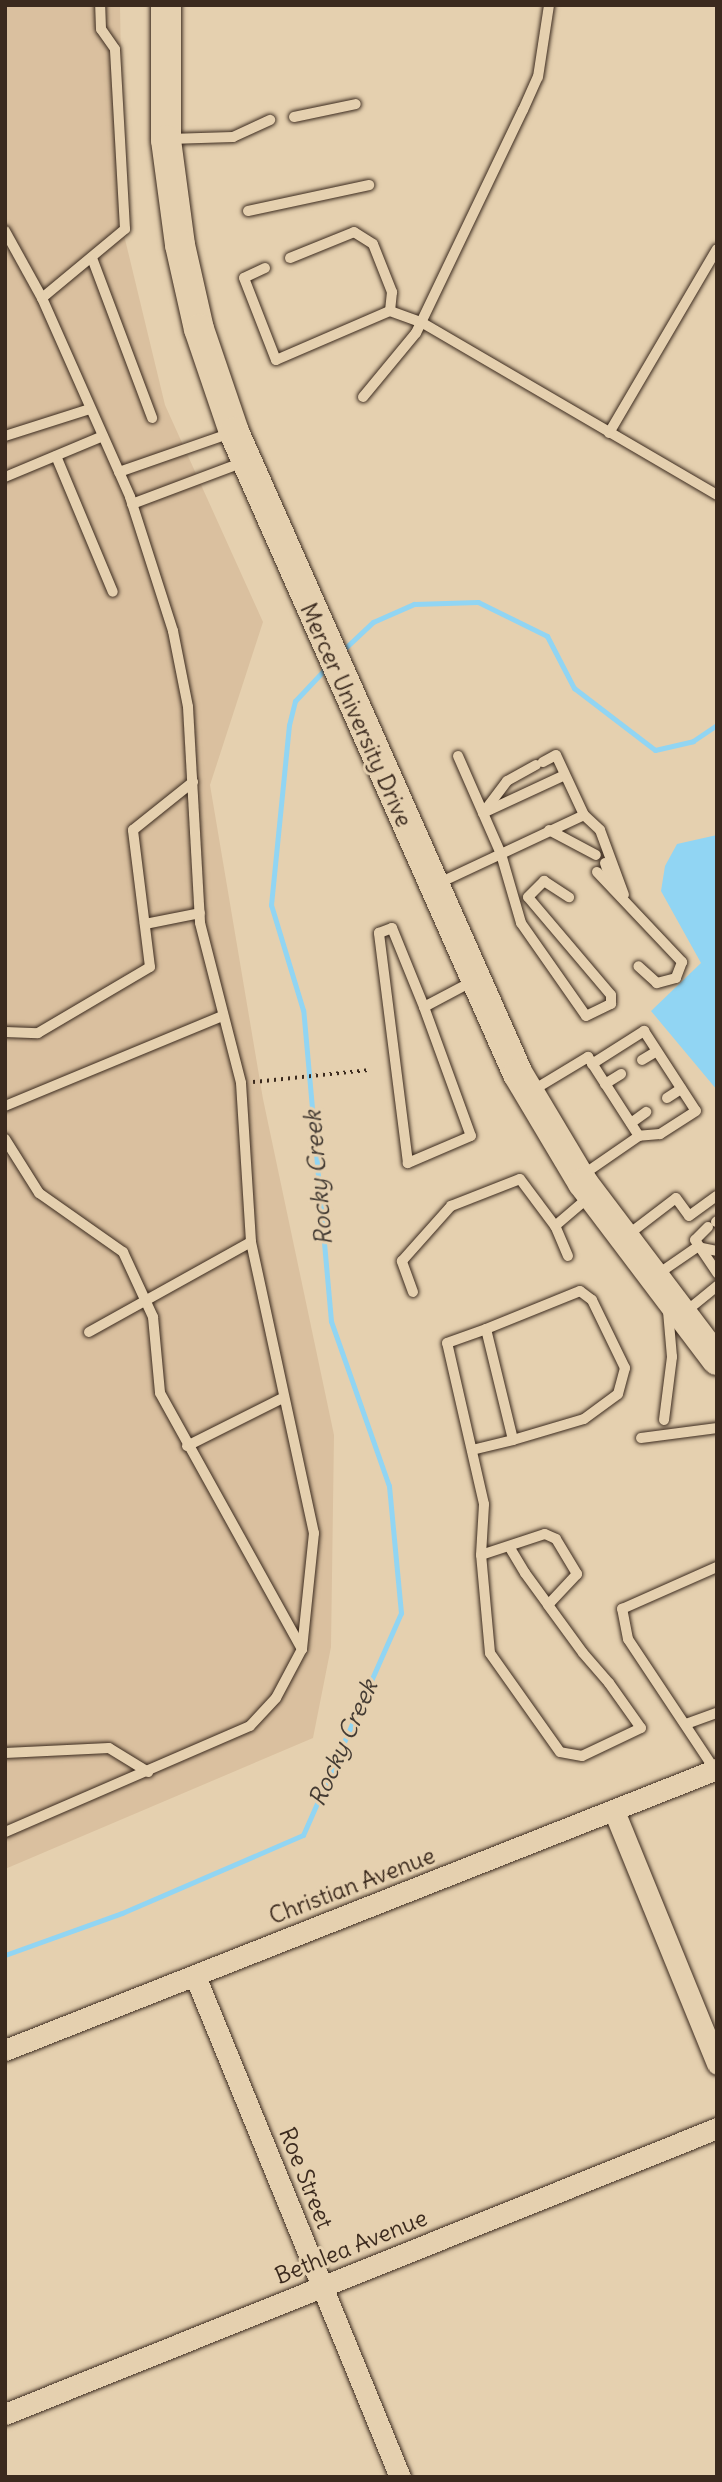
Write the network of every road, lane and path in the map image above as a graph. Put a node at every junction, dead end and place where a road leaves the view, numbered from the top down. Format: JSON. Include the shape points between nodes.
{"nodes":[{"id":1,"x":100,"y":5,"type":"edge"},
{"id":2,"x":166,"y":5,"type":"edge"},
{"id":3,"x":549,"y":5,"type":"edge"},
{"id":4,"x":356,"y":104,"type":"dead end"},
{"id":5,"x":295,"y":117,"type":"dead end"},
{"id":6,"x":270,"y":120,"type":"dead end"},
{"id":7,"x":166,"y":139,"type":"junction"},
{"id":8,"x":369,"y":185,"type":"dead end"},
{"id":9,"x":248,"y":211,"type":"dead end"},
{"id":10,"x":5,"y":231,"type":"edge"},
{"id":11,"x":717,"y":249,"type":"edge"},
{"id":12,"x":92,"y":258,"type":"junction"},
{"id":13,"x":289,"y":258,"type":"dead end"},
{"id":14,"x":265,"y":268,"type":"dead end"},
{"id":15,"x":42,"y":298,"type":"junction"},
{"id":16,"x":390,"y":312,"type":"junction"},
{"id":17,"x":421,"y":322,"type":"junction"},
{"id":18,"x":363,"y":397,"type":"dead end"},
{"id":19,"x":90,"y":409,"type":"junction"},
{"id":20,"x":152,"y":418,"type":"dead end"},
{"id":21,"x":234,"y":432,"type":"junction"},
{"id":22,"x":609,"y":433,"type":"junction"},
{"id":23,"x":5,"y":436,"type":"edge"},
{"id":24,"x":103,"y":436,"type":"junction"},
{"id":25,"x":56,"y":456,"type":"junction"},
{"id":26,"x":247,"y":462,"type":"junction"},
{"id":27,"x":119,"y":472,"type":"junction"},
{"id":28,"x":5,"y":477,"type":"edge"},
{"id":29,"x":717,"y":495,"type":"edge"},
{"id":30,"x":132,"y":504,"type":"junction"},
{"id":31,"x":113,"y":592,"type":"dead end"},
{"id":32,"x":458,"y":756,"type":"dead end"},
{"id":33,"x":565,"y":775,"type":"junction"},
{"id":34,"x":192,"y":782,"type":"junction"},
{"id":35,"x":483,"y":813,"type":"junction"},
{"id":36,"x":584,"y":815,"type":"junction"},
{"id":37,"x":549,"y":830,"type":"junction"},
{"id":38,"x":501,"y":853,"type":"junction"},
{"id":39,"x":432,"y":886,"type":"junction"},
{"id":40,"x":624,"y":895,"type":"junction"},
{"id":41,"x":569,"y":897,"type":"dead end"},
{"id":42,"x":200,"y":913,"type":"junction"},
{"id":43,"x":145,"y":924,"type":"junction"},
{"id":44,"x":638,"y":966,"type":"dead end"},
{"id":45,"x":475,"y":980,"type":"junction"},
{"id":46,"x":424,"y":1007,"type":"junction"},
{"id":47,"x":220,"y":1017,"type":"junction"},
{"id":48,"x":5,"y":1032,"type":"edge"},
{"id":49,"x":657,"y":1051,"type":"junction"},
{"id":50,"x":642,"y":1060,"type":"dead end"},
{"id":51,"x":592,"y":1064,"type":"junction"},
{"id":52,"x":370,"y":1070,"type":"dead end"},
{"id":53,"x":621,"y":1074,"type":"dead end"},
{"id":54,"x":271,"y":1080,"type":"dead end"},
{"id":55,"x":605,"y":1084,"type":"junction"},
{"id":56,"x":681,"y":1089,"type":"junction"},
{"id":57,"x":529,"y":1093,"type":"junction"},
{"id":58,"x":667,"y":1098,"type":"dead end"},
{"id":59,"x":5,"y":1106,"type":"edge"},
{"id":60,"x":646,"y":1112,"type":"dead end"},
{"id":61,"x":631,"y":1123,"type":"junction"},
{"id":62,"x":639,"y":1136,"type":"junction"},
{"id":63,"x":5,"y":1139,"type":"edge"},
{"id":64,"x":585,"y":1186,"type":"junction"},
{"id":65,"x":717,"y":1196,"type":"edge"},
{"id":66,"x":713,"y":1223,"type":"edge"},
{"id":67,"x":555,"y":1226,"type":"junction"},
{"id":68,"x":622,"y":1238,"type":"junction"},
{"id":69,"x":251,"y":1242,"type":"junction"},
{"id":70,"x":697,"y":1247,"type":"junction"},
{"id":71,"x":717,"y":1251,"type":"edge"},
{"id":72,"x":568,"y":1256,"type":"dead end"},
{"id":73,"x":717,"y":1273,"type":"edge"},
{"id":74,"x":658,"y":1284,"type":"junction"},
{"id":75,"x":717,"y":1286,"type":"edge"},
{"id":76,"x":413,"y":1292,"type":"dead end"},
{"id":77,"x":148,"y":1298,"type":"junction"},
{"id":78,"x":682,"y":1315,"type":"junction"},
{"id":79,"x":486,"y":1329,"type":"junction"},
{"id":80,"x":89,"y":1332,"type":"dead end"},
{"id":81,"x":717,"y":1360,"type":"edge"},
{"id":82,"x":284,"y":1398,"type":"junction"},
{"id":83,"x":664,"y":1420,"type":"dead end"},
{"id":84,"x":717,"y":1428,"type":"edge"},
{"id":85,"x":641,"y":1438,"type":"dead end"},
{"id":86,"x":513,"y":1440,"type":"junction"},
{"id":87,"x":187,"y":1446,"type":"junction"},
{"id":88,"x":472,"y":1450,"type":"junction"},
{"id":89,"x":510,"y":1548,"type":"junction"},
{"id":90,"x":481,"y":1555,"type":"junction"},
{"id":91,"x":717,"y":1567,"type":"edge"},
{"id":92,"x":548,"y":1605,"type":"junction"},
{"id":93,"x":302,"y":1649,"type":"junction"},
{"id":94,"x":717,"y":1713,"type":"edge"},
{"id":95,"x":686,"y":1724,"type":"junction"},
{"id":96,"x":5,"y":1753,"type":"edge"},
{"id":97,"x":716,"y":1769,"type":"edge"},
{"id":98,"x":148,"y":1772,"type":"junction"},
{"id":99,"x":614,"y":1811,"type":"junction"},
{"id":100,"x":5,"y":1832,"type":"edge"},
{"id":101,"x":195,"y":1976,"type":"junction"},
{"id":102,"x":5,"y":2050,"type":"edge"},
{"id":103,"x":717,"y":2064,"type":"edge"},
{"id":104,"x":717,"y":2128,"type":"edge"},
{"id":105,"x":322,"y":2287,"type":"junction"},
{"id":106,"x":5,"y":2414,"type":"edge"},
{"id":107,"x":400,"y":2477,"type":"edge"}],
"edges":[{"from":1,"to":12,"type":"lane","via":[[101,29],[115,49],[125,229]]},
{"from":2,"to":7,"type":"main road","name":"Mercer University Drive"},
{"from":3,"to":17,"type":"lane","via":[[538,77]]},
{"from":4,"to":5,"type":"lane"},
{"from":6,"to":7,"type":"lane","via":[[233,137]]},
{"from":7,"to":21,"type":"main road","name":"Mercer University Drive","via":[[199,329]]},
{"from":8,"to":9,"type":"lane"},
{"from":10,"to":15,"type":"lane"},
{"from":11,"to":22,"type":"lane"},
{"from":12,"to":15,"type":"lane"},
{"from":12,"to":20,"type":"lane"},
{"from":13,"to":16,"type":"lane","via":[[354,232],[373,244],[392,292]]},
{"from":14,"to":16,"type":"lane","via":[[244,278],[276,360]]},
{"from":15,"to":19,"type":"lane"},
{"from":16,"to":17,"type":"lane"},
{"from":17,"to":18,"type":"lane"},
{"from":17,"to":22,"type":"lane"},
{"from":19,"to":23,"type":"lane"},
{"from":19,"to":24,"type":"lane"},
{"from":21,"to":26,"type":"main road","name":"Mercer University Drive"},
{"from":21,"to":27,"type":"lane"},
{"from":22,"to":29,"type":"lane"},
{"from":24,"to":25,"type":"lane"},
{"from":24,"to":27,"type":"lane"},
{"from":25,"to":28,"type":"lane"},
{"from":25,"to":31,"type":"lane"},
{"from":26,"to":30,"type":"lane"},
{"from":26,"to":39,"type":"main road","name":"Mercer University Drive"},
{"from":27,"to":30,"type":"lane"},
{"from":30,"to":34,"type":"lane","via":[[173,631],[188,707]]},
{"from":32,"to":35,"type":"lane"},
{"from":33,"to":35,"type":"lane"},
{"from":33,"to":35,"type":"lane","via":[[556,755],[507,780]]},
{"from":33,"to":36,"type":"lane"},
{"from":34,"to":42,"type":"lane"},
{"from":34,"to":43,"type":"lane","via":[[133,830]]},
{"from":35,"to":38,"type":"lane"},
{"from":36,"to":37,"type":"lane"},
{"from":36,"to":40,"type":"lane","via":[[600,830]]},
{"from":37,"to":38,"type":"lane"},
{"from":37,"to":40,"type":"lane","via":[[594,861]]},
{"from":38,"to":39,"type":"lane"},
{"from":38,"to":41,"type":"lane","via":[[521,923],[586,1016],[611,1004],[611,995],[528,897],[544,881]]},
{"from":39,"to":45,"type":"main road","name":"Mercer University Drive"},
{"from":40,"to":44,"type":"lane","via":[[682,962],[676,978],[657,983]]},
{"from":42,"to":43,"type":"lane"},
{"from":42,"to":47,"type":"lane"},
{"from":43,"to":48,"type":"lane","via":[[150,967],[38,1033]]},
{"from":45,"to":46,"type":"lane"},
{"from":45,"to":57,"type":"main road","name":"Mercer University Drive"},
{"from":46,"to":46,"type":"lane","via":[[392,928],[379,933],[408,1163],[471,1136]]},
{"from":47,"to":59,"type":"lane"},
{"from":47,"to":69,"type":"lane","via":[[241,1083]]},
{"from":49,"to":50,"type":"lane"},
{"from":49,"to":51,"type":"lane","via":[[644,1031]]},
{"from":49,"to":56,"type":"lane"},
{"from":51,"to":55,"type":"lane"},
{"from":51,"to":57,"type":"lane","via":[[588,1057]]},
{"from":52,"to":54,"type":"path"},
{"from":53,"to":55,"type":"lane"},
{"from":55,"to":61,"type":"lane"},
{"from":56,"to":58,"type":"lane"},
{"from":56,"to":62,"type":"lane","via":[[696,1111],[660,1134]]},
{"from":57,"to":64,"type":"main road","name":"Mercer University Drive"},
{"from":60,"to":61,"type":"lane"},
{"from":61,"to":62,"type":"lane"},
{"from":62,"to":64,"type":"lane"},
{"from":63,"to":77,"type":"lane","via":[[39,1194],[123,1252]]},
{"from":64,"to":67,"type":"lane"},
{"from":64,"to":68,"type":"main road","name":"Mercer University Drive"},
{"from":65,"to":68,"type":"lane","via":[[689,1216],[676,1198]]},
{"from":66,"to":70,"type":"lane","via":[[695,1240]]},
{"from":67,"to":72,"type":"lane"},
{"from":67,"to":76,"type":"lane","via":[[520,1179],[451,1206],[402,1261]]},
{"from":68,"to":74,"type":"main road","name":"Mercer University Drive"},
{"from":69,"to":77,"type":"lane"},
{"from":69,"to":82,"type":"lane"},
{"from":70,"to":71,"type":"lane"},
{"from":70,"to":73,"type":"lane"},
{"from":70,"to":74,"type":"lane"},
{"from":74,"to":78,"type":"main road","name":"Mercer University Drive"},
{"from":74,"to":83,"type":"lane","via":[[671,1357]]},
{"from":75,"to":78,"type":"lane"},
{"from":77,"to":80,"type":"lane"},
{"from":77,"to":87,"type":"lane","via":[[155,1377]]},
{"from":78,"to":81,"type":"main road","name":"Mercer University Drive"},
{"from":79,"to":86,"type":"lane"},
{"from":79,"to":86,"type":"lane","via":[[580,1291],[592,1300],[625,1368],[618,1394],[584,1419]]},
{"from":79,"to":88,"type":"lane","via":[[447,1343]]},
{"from":82,"to":87,"type":"lane"},
{"from":82,"to":93,"type":"lane","via":[[314,1533]]},
{"from":84,"to":85,"type":"lane"},
{"from":86,"to":88,"type":"lane"},
{"from":87,"to":93,"type":"lane"},
{"from":88,"to":90,"type":"lane","via":[[484,1504]]},
{"from":89,"to":90,"type":"lane"},
{"from":89,"to":92,"type":"lane"},
{"from":89,"to":92,"type":"lane","via":[[545,1534],[556,1539],[577,1574]]},
{"from":90,"to":92,"type":"lane","via":[[490,1653],[560,1752],[582,1756],[640,1728]]},
{"from":91,"to":95,"type":"lane","via":[[622,1609],[628,1639]]},
{"from":93,"to":98,"type":"lane","via":[[276,1698],[250,1726]]},
{"from":94,"to":95,"type":"lane"},
{"from":95,"to":97,"type":"lane"},
{"from":96,"to":98,"type":"lane","via":[[109,1748]]},
{"from":97,"to":99,"type":"street","name":"Christian Avenue"},
{"from":98,"to":100,"type":"lane"},
{"from":99,"to":101,"type":"street","name":"Christian Avenue"},
{"from":99,"to":103,"type":"street"},
{"from":101,"to":102,"type":"street","name":"Christian Avenue"},
{"from":101,"to":105,"type":"street","name":"Roe Street"},
{"from":104,"to":105,"type":"street","name":"Bethlea Avenue"},
{"from":105,"to":106,"type":"street","name":"Bethlea Avenue"},
{"from":105,"to":107,"type":"street","name":"Roe Street"}]}
